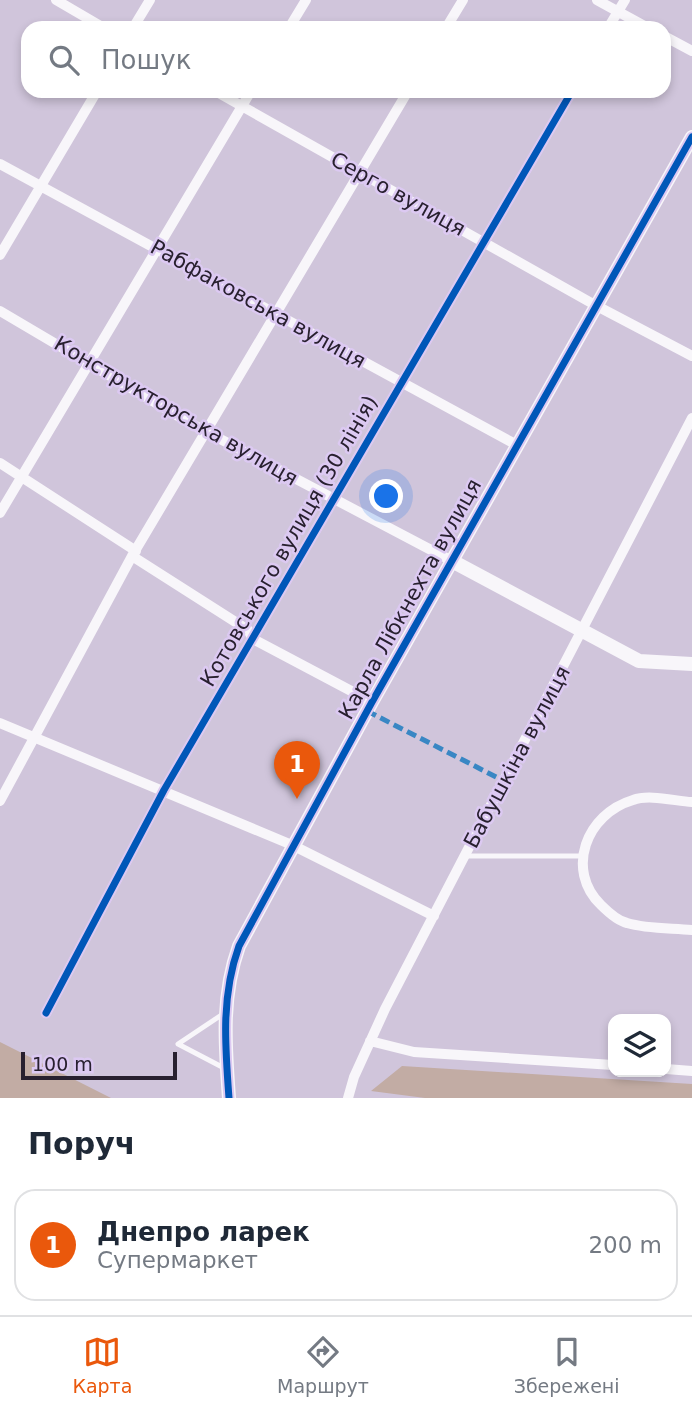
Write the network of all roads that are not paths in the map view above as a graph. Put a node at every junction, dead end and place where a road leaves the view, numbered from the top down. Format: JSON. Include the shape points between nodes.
{"nodes":[{"id":1,"x":55,"y":0,"type":"edge"},
{"id":2,"x":149,"y":0,"type":"edge"},
{"id":3,"x":306,"y":0,"type":"edge"},
{"id":4,"x":463,"y":0,"type":"edge"},
{"id":5,"x":597,"y":0,"type":"edge"},
{"id":6,"x":625,"y":0,"type":"edge"},
{"id":7,"x":618,"y":12,"type":"junction"},
{"id":8,"x":92,"y":21,"type":"edge"},
{"id":9,"x":137,"y":21,"type":"edge"},
{"id":10,"x":293,"y":21,"type":"edge"},
{"id":11,"x":450,"y":21,"type":"edge"},
{"id":12,"x":612,"y":21,"type":"edge"},
{"id":13,"x":635,"y":21,"type":"edge"},
{"id":14,"x":671,"y":40,"type":"edge"},
{"id":15,"x":692,"y":51,"type":"edge"},
{"id":16,"x":93,"y":98,"type":"edge"},
{"id":17,"x":228,"y":98,"type":"edge"},
{"id":18,"x":247,"y":98,"type":"edge"},
{"id":19,"x":404,"y":98,"type":"edge"},
{"id":20,"x":568,"y":98,"type":"edge"},
{"id":21,"x":242,"y":106,"type":"junction"},
{"id":22,"x":692,"y":137,"type":"edge"},
{"id":23,"x":0,"y":164,"type":"edge"},
{"id":24,"x":360,"y":173,"type":"junction"},
{"id":25,"x":42,"y":187,"type":"junction"},
{"id":26,"x":484,"y":242,"type":"junction"},
{"id":27,"x":158,"y":247,"type":"junction"},
{"id":28,"x":0,"y":255,"type":"edge"},
{"id":29,"x":595,"y":305,"type":"junction"},
{"id":30,"x":0,"y":312,"type":"edge"},
{"id":31,"x":275,"y":316,"type":"junction"},
{"id":32,"x":692,"y":356,"type":"edge"},
{"id":33,"x":87,"y":365,"type":"junction"},
{"id":34,"x":402,"y":383,"type":"junction"},
{"id":35,"x":692,"y":418,"type":"edge"},
{"id":36,"x":206,"y":432,"type":"junction"},
{"id":37,"x":517,"y":445,"type":"junction"},
{"id":38,"x":0,"y":463,"type":"edge"},
{"id":39,"x":21,"y":476,"type":"junction"},
{"id":40,"x":333,"y":500,"type":"junction"},
{"id":41,"x":0,"y":513,"type":"edge"},
{"id":42,"x":134,"y":554,"type":"junction"},
{"id":43,"x":452,"y":561,"type":"junction"},
{"id":44,"x":581,"y":633,"type":"junction"},
{"id":45,"x":253,"y":639,"type":"junction"},
{"id":46,"x":692,"y":664,"type":"edge"},
{"id":47,"x":372,"y":702,"type":"junction"},
{"id":48,"x":0,"y":723,"type":"edge"},
{"id":49,"x":34,"y":736,"type":"junction"},
{"id":50,"x":164,"y":790,"type":"junction"},
{"id":51,"x":0,"y":801,"type":"edge"},
{"id":52,"x":692,"y":802,"type":"edge"},
{"id":53,"x":292,"y":845,"type":"junction"},
{"id":54,"x":465,"y":856,"type":"junction"},
{"id":55,"x":581,"y":856,"type":"junction"},
{"id":56,"x":434,"y":916,"type":"junction"},
{"id":57,"x":692,"y":930,"type":"edge"},
{"id":58,"x":46,"y":1013,"type":"dead end"},
{"id":59,"x":224,"y":1014,"type":"junction"},
{"id":60,"x":370,"y":1041,"type":"junction"},
{"id":61,"x":608,"y":1065,"type":"edge"},
{"id":62,"x":671,"y":1069,"type":"edge"},
{"id":63,"x":226,"y":1070,"type":"junction"},
{"id":64,"x":692,"y":1071,"type":"edge"},
{"id":65,"x":230,"y":1097,"type":"edge"},
{"id":66,"x":348,"y":1098,"type":"edge"}],
"edges":[{"from":1,"to":8,"type":"street"},
{"from":2,"to":9,"type":"street"},
{"from":3,"to":10,"type":"street"},
{"from":4,"to":11,"type":"street"},
{"from":5,"to":7,"type":"street"},
{"from":6,"to":7,"type":"street"},
{"from":7,"to":12,"type":"street"},
{"from":7,"to":13,"type":"street"},
{"from":14,"to":15,"type":"street"},
{"from":16,"to":25,"type":"street"},
{"from":17,"to":21,"type":"street","name":"Серго вулиця"},
{"from":18,"to":21,"type":"street"},
{"from":19,"to":24,"type":"street"},
{"from":20,"to":26,"type":"street","name":"Котовського вулиця (30 лiнiя)"},
{"from":21,"to":24,"type":"street","name":"Серго вулиця"},
{"from":21,"to":27,"type":"street"},
{"from":22,"to":29,"type":"street","name":"Карла Лібкнехта вулиця"},
{"from":23,"to":25,"type":"street","name":"Рабфаковська вулиця"},
{"from":24,"to":26,"type":"street","name":"Серго вулиця"},
{"from":24,"to":31,"type":"street"},
{"from":25,"to":27,"type":"street","name":"Рабфаковська вулиця"},
{"from":25,"to":28,"type":"street"},
{"from":26,"to":29,"type":"street","name":"Серго вулиця"},
{"from":26,"to":34,"type":"street","name":"Котовського вулиця (30 лiнiя)"},
{"from":27,"to":31,"type":"street","name":"Рабфаковська вулиця"},
{"from":27,"to":33,"type":"street"},
{"from":29,"to":32,"type":"street","name":"Серго вулиця"},
{"from":29,"to":37,"type":"street","name":"Карла Лібкнехта вулиця"},
{"from":30,"to":33,"type":"street","name":"Конструкторська вулиця","via":[[83,358]]},
{"from":31,"to":34,"type":"street","name":"Рабфаковська вулиця"},
{"from":31,"to":36,"type":"street"},
{"from":33,"to":36,"type":"street","name":"Конструкторська вулиця"},
{"from":33,"to":39,"type":"street"},
{"from":34,"to":37,"type":"street","name":"Рабфаковська вулиця"},
{"from":34,"to":40,"type":"street","name":"Котовського вулиця (30 лiнiя)"},
{"from":35,"to":44,"type":"street","name":"Бабушкіна вулиця"},
{"from":36,"to":40,"type":"street","name":"Конструкторська вулиця"},
{"from":36,"to":42,"type":"street"},
{"from":37,"to":43,"type":"street","name":"Карла Лібкнехта вулиця"},
{"from":38,"to":39,"type":"street"},
{"from":39,"to":41,"type":"street"},
{"from":39,"to":42,"type":"street"},
{"from":40,"to":43,"type":"street","name":"Конструкторська вулиця"},
{"from":40,"to":45,"type":"street","name":"Котовського вулиця (30 лiнiя)"},
{"from":42,"to":45,"type":"street","via":[[248,630]]},
{"from":42,"to":49,"type":"street"},
{"from":43,"to":44,"type":"street","name":"Конструкторська вулиця","via":[[549,611]]},
{"from":43,"to":47,"type":"street","name":"Карла Лібкнехта вулиця"},
{"from":44,"to":46,"type":"street","name":"Конструкторська вулиця","via":[[639,662]]},
{"from":44,"to":54,"type":"street","name":"Бабушкіна вулиця"},
{"from":45,"to":47,"type":"street"},
{"from":45,"to":50,"type":"street","name":"Котовського вулиця (30 лiнiя)"},
{"from":47,"to":53,"type":"street","name":"Карла Лібкнехта вулиця"},
{"from":48,"to":49,"type":"street"},
{"from":49,"to":50,"type":"street"},
{"from":49,"to":51,"type":"street"},
{"from":50,"to":53,"type":"street"},
{"from":50,"to":58,"type":"street","name":"Котовського вулиця (30 лiнiя)"},
{"from":52,"to":55,"type":"street","via":[[635,799],[616,807],[587,838]]},
{"from":53,"to":56,"type":"street"},
{"from":53,"to":59,"type":"street","name":"Карла Лібкнехта вулиця","via":[[239,946]]},
{"from":54,"to":55,"type":"lane"},
{"from":54,"to":56,"type":"street","name":"Бабушкіна вулиця"},
{"from":55,"to":57,"type":"street","via":[[582,877],[591,896],[607,912],[626,923]]},
{"from":56,"to":60,"type":"street","name":"Бабушкіна вулиця"},
{"from":59,"to":63,"type":"street","name":"Карла Лібкнехта вулиця"},
{"from":59,"to":63,"type":"lane","via":[[178,1044]]},
{"from":60,"to":61,"type":"street","via":[[414,1052]]},
{"from":60,"to":66,"type":"street","name":"Бабушкіна вулиця"},
{"from":62,"to":64,"type":"street"},
{"from":63,"to":65,"type":"street","name":"Карла Лібкнехта вулиця"}]}
